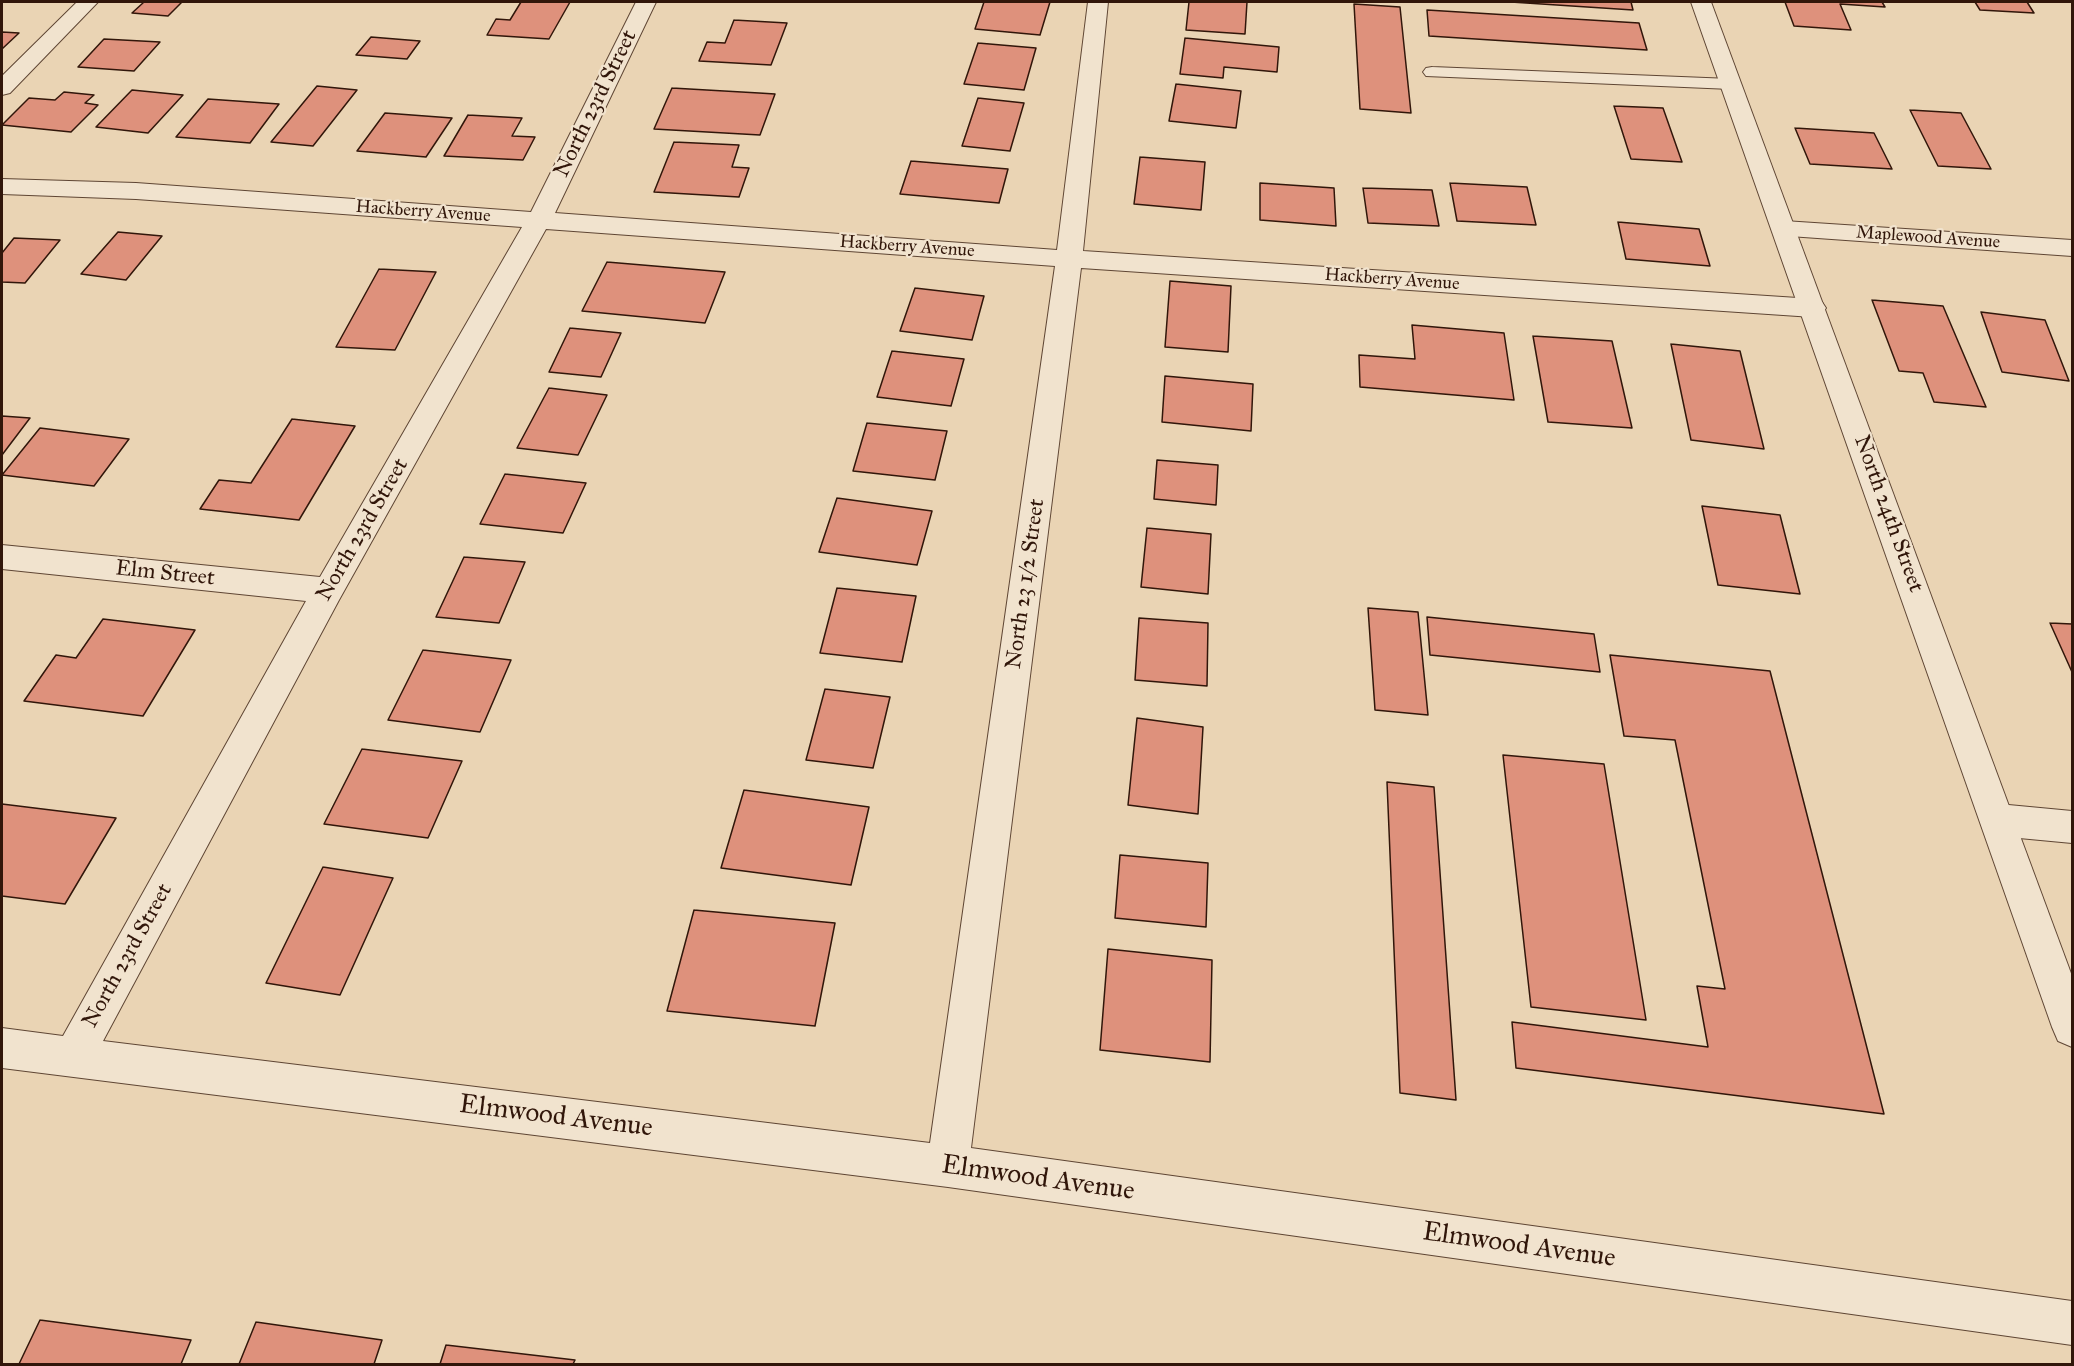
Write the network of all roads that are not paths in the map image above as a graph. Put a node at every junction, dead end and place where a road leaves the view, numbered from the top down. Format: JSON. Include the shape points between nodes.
{"nodes":[{"id":1,"x":88,"y":2,"type":"edge"},
{"id":2,"x":646,"y":2,"type":"edge"},
{"id":3,"x":1098,"y":2,"type":"edge"},
{"id":4,"x":1701,"y":2,"type":"edge"},
{"id":5,"x":1432,"y":72,"type":"dead end"},
{"id":6,"x":1731,"y":84,"type":"junction"},
{"id":7,"x":2,"y":88,"type":"edge"},
{"id":8,"x":2,"y":186,"type":"edge"},
{"id":9,"x":539,"y":220,"type":"junction"},
{"id":10,"x":1785,"y":228,"type":"junction"},
{"id":11,"x":2073,"y":248,"type":"edge"},
{"id":12,"x":1069,"y":259,"type":"junction"},
{"id":13,"x":1813,"y":308,"type":"junction"},
{"id":14,"x":2,"y":556,"type":"edge"},
{"id":15,"x":328,"y":591,"type":"junction"},
{"id":16,"x":1998,"y":820,"type":"junction"},
{"id":17,"x":2073,"y":827,"type":"edge"},
{"id":18,"x":2073,"y":1027,"type":"edge"},
{"id":19,"x":2,"y":1048,"type":"edge"},
{"id":20,"x":73,"y":1056,"type":"junction"},
{"id":21,"x":948,"y":1166,"type":"junction"},
{"id":22,"x":2073,"y":1323,"type":"edge"}],
"edges":[{"from":1,"to":7,"type":"street"},
{"from":2,"to":9,"type":"street","name":"North 23rd Street"},
{"from":3,"to":12,"type":"street","name":"North 23 1/2 Street"},
{"from":4,"to":6,"type":"street","name":"North 24th Street"},
{"from":5,"to":6,"type":"lane"},
{"from":6,"to":10,"type":"street","name":"North 24th Street"},
{"from":8,"to":9,"type":"street","name":"Hackberry Avenue","via":[[136,191]]},
{"from":9,"to":12,"type":"street","name":"Hackberry Avenue"},
{"from":9,"to":15,"type":"street","name":"North 23rd Street"},
{"from":10,"to":11,"type":"street","name":"Maplewood Avenue"},
{"from":10,"to":13,"type":"street","name":"North 24th Street"},
{"from":12,"to":13,"type":"street","name":"Hackberry Avenue"},
{"from":12,"to":21,"type":"street","name":"North 23 1/2 Street"},
{"from":13,"to":16,"type":"street","name":"North 24th Street"},
{"from":14,"to":15,"type":"street","name":"Elm Street"},
{"from":15,"to":20,"type":"street","name":"North 23rd Street"},
{"from":16,"to":17,"type":"street"},
{"from":16,"to":18,"type":"street","name":"North 24th Street"},
{"from":19,"to":20,"type":"street","name":"Elmwood Avenue"},
{"from":20,"to":21,"type":"street","name":"Elmwood Avenue"},
{"from":21,"to":22,"type":"street","name":"Elmwood Avenue"}]}
